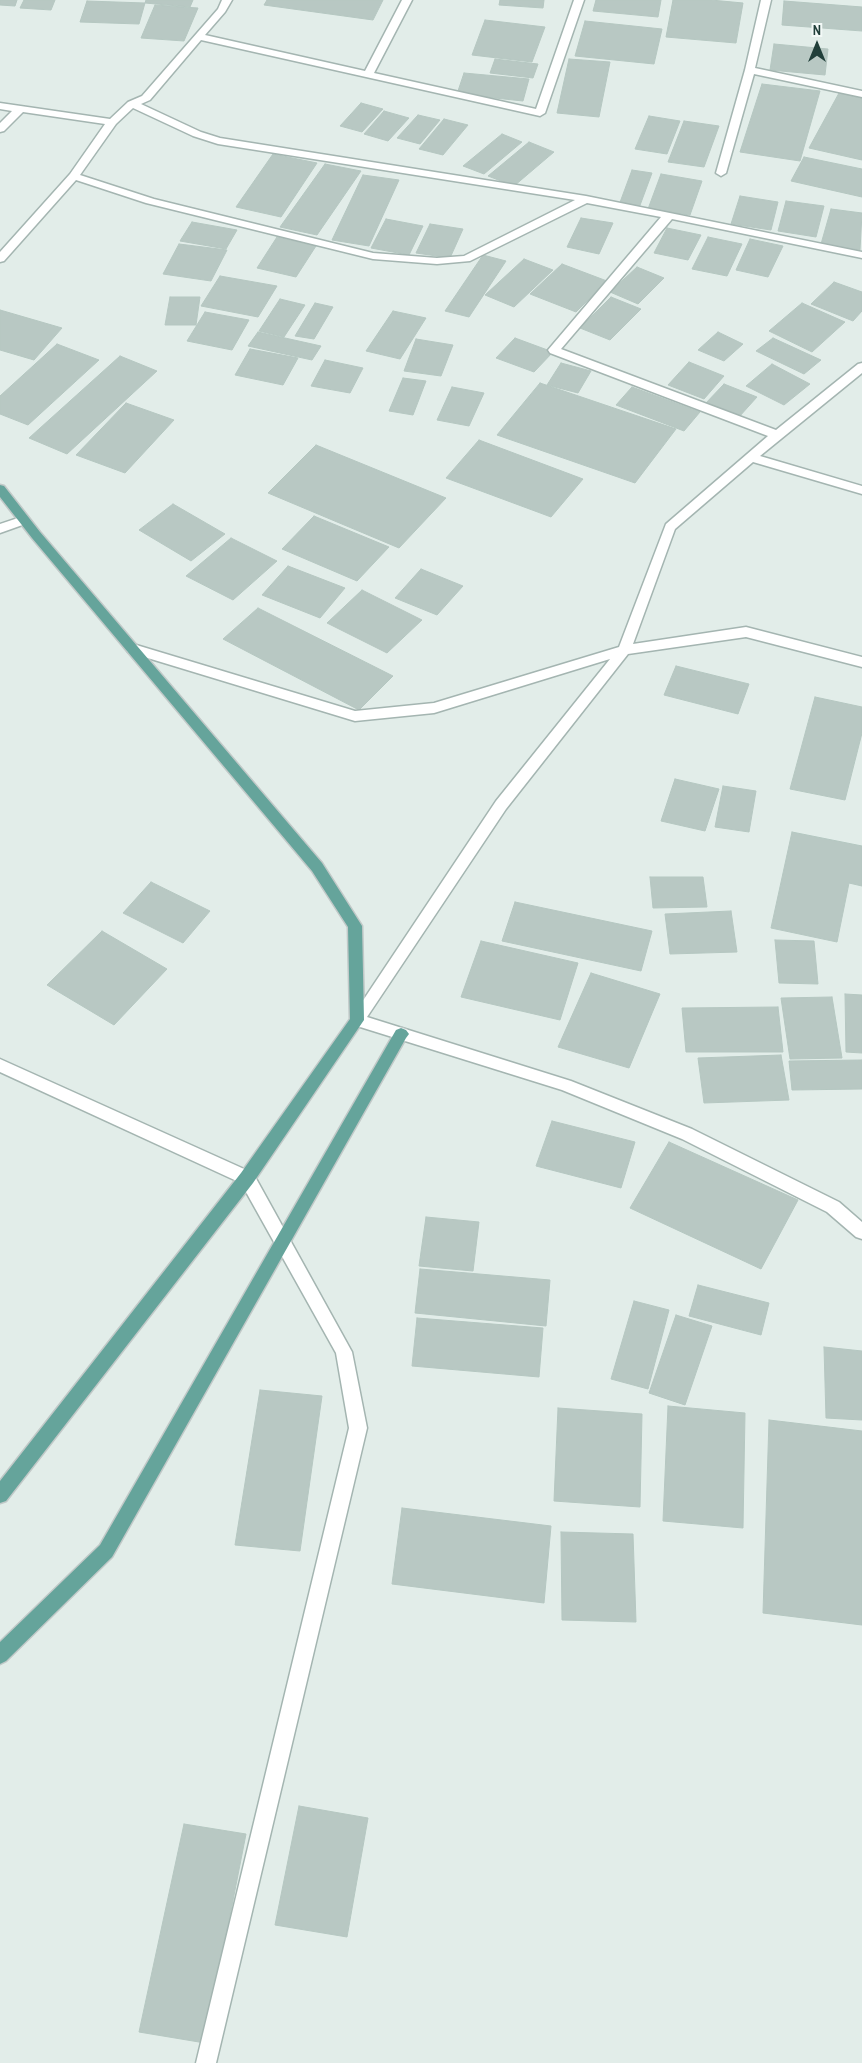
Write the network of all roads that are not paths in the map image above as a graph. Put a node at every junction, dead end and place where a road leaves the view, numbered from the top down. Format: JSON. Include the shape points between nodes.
{"nodes":[{"id":1,"x":228,"y":0,"type":"edge"},
{"id":2,"x":407,"y":0,"type":"edge"},
{"id":3,"x":579,"y":0,"type":"edge"},
{"id":4,"x":766,"y":0,"type":"edge"},
{"id":5,"x":199,"y":37,"type":"junction"},
{"id":6,"x":750,"y":70,"type":"junction"},
{"id":7,"x":368,"y":75,"type":"junction"},
{"id":8,"x":862,"y":94,"type":"edge"},
{"id":9,"x":132,"y":104,"type":"junction"},
{"id":10,"x":0,"y":106,"type":"edge"},
{"id":11,"x":20,"y":109,"type":"junction"},
{"id":12,"x":112,"y":122,"type":"junction"},
{"id":13,"x":0,"y":129,"type":"edge"},
{"id":14,"x":721,"y":173,"type":"dead end"},
{"id":15,"x":74,"y":176,"type":"junction"},
{"id":16,"x":586,"y":199,"type":"junction"},
{"id":17,"x":669,"y":215,"type":"junction"},
{"id":18,"x":862,"y":255,"type":"edge"},
{"id":19,"x":0,"y":259,"type":"edge"},
{"id":20,"x":862,"y":367,"type":"edge"},
{"id":21,"x":777,"y":434,"type":"junction"},
{"id":22,"x":751,"y":457,"type":"junction"},
{"id":23,"x":0,"y":488,"type":"edge"},
{"id":24,"x":862,"y":490,"type":"edge"},
{"id":25,"x":24,"y":520,"type":"junction"},
{"id":26,"x":0,"y":529,"type":"edge"},
{"id":27,"x":132,"y":649,"type":"junction"},
{"id":28,"x":624,"y":650,"type":"junction"},
{"id":29,"x":862,"y":662,"type":"edge"},
{"id":30,"x":357,"y":1020,"type":"junction"},
{"id":31,"x":401,"y":1034,"type":"junction"},
{"id":32,"x":0,"y":1065,"type":"edge"},
{"id":33,"x":247,"y":1178,"type":"junction"},
{"id":34,"x":862,"y":1232,"type":"edge"},
{"id":35,"x":283,"y":1242,"type":"junction"},
{"id":36,"x":0,"y":1495,"type":"edge"},
{"id":37,"x":0,"y":1655,"type":"edge"},
{"id":38,"x":206,"y":2063,"type":"edge"}],
"edges":[{"from":1,"to":5,"type":"street"},
{"from":2,"to":7,"type":"street"},
{"from":3,"to":7,"type":"street","via":[[540,113]]},
{"from":4,"to":6,"type":"street"},
{"from":5,"to":7,"type":"street"},
{"from":5,"to":9,"type":"street","via":[[146,98]]},
{"from":6,"to":8,"type":"street"},
{"from":6,"to":14,"type":"street"},
{"from":9,"to":12,"type":"street"},
{"from":9,"to":16,"type":"street","via":[[218,141]]},
{"from":10,"to":11,"type":"street"},
{"from":11,"to":12,"type":"street"},
{"from":11,"to":13,"type":"street"},
{"from":12,"to":15,"type":"street"},
{"from":15,"to":16,"type":"street","via":[[150,202],[373,256],[437,261],[466,259]]},
{"from":15,"to":19,"type":"street"},
{"from":16,"to":17,"type":"street"},
{"from":17,"to":18,"type":"street"},
{"from":17,"to":21,"type":"street","via":[[554,350]]},
{"from":20,"to":21,"type":"street"},
{"from":21,"to":22,"type":"street"},
{"from":22,"to":24,"type":"street"},
{"from":22,"to":28,"type":"street","via":[[670,527]]},
{"from":23,"to":25,"type":"main road"},
{"from":25,"to":26,"type":"street"},
{"from":25,"to":27,"type":"main road"},
{"from":27,"to":28,"type":"street","via":[[355,716],[434,708]]},
{"from":27,"to":30,"type":"main road","via":[[317,867],[355,926]]},
{"from":28,"to":29,"type":"street","via":[[746,632]]},
{"from":28,"to":30,"type":"street","via":[[501,805]]},
{"from":30,"to":31,"type":"street"},
{"from":30,"to":33,"type":"main road"},
{"from":31,"to":34,"type":"street","via":[[566,1085],[687,1134],[832,1207]]},
{"from":31,"to":35,"type":"main road"},
{"from":32,"to":33,"type":"street"},
{"from":33,"to":35,"type":"street"},
{"from":33,"to":36,"type":"main road"},
{"from":35,"to":37,"type":"main road","via":[[106,1551]]},
{"from":35,"to":38,"type":"street","via":[[344,1352],[358,1428]]}]}
